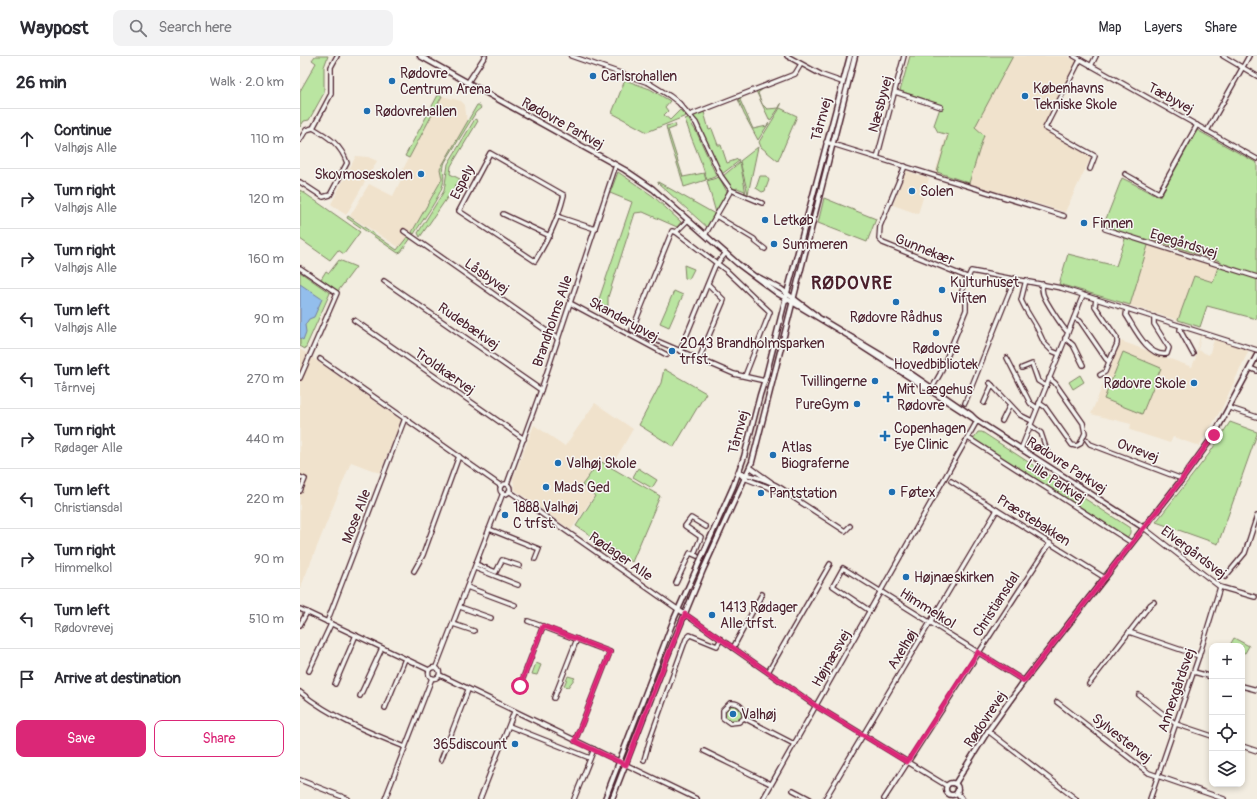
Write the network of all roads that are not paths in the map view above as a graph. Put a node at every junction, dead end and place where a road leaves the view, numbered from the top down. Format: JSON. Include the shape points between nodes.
{"nodes":[{"id":1,"x":337,"y":56,"type":"edge"},
{"id":2,"x":420,"y":56,"type":"edge"},
{"id":3,"x":485,"y":56,"type":"edge"},
{"id":4,"x":571,"y":56,"type":"edge"},
{"id":5,"x":787,"y":56,"type":"edge"},
{"id":6,"x":850,"y":56,"type":"edge"},
{"id":7,"x":855,"y":56,"type":"edge"},
{"id":8,"x":904,"y":56,"type":"edge"},
{"id":9,"x":1074,"y":56,"type":"edge"},
{"id":10,"x":1096,"y":56,"type":"edge"},
{"id":11,"x":1222,"y":56,"type":"edge"},
{"id":12,"x":1249,"y":56,"type":"edge"},
{"id":13,"x":1080,"y":60,"type":"junction"},
{"id":14,"x":801,"y":64,"type":"junction"},
{"id":15,"x":1091,"y":66,"type":"junction"},
{"id":16,"x":1243,"y":68,"type":"junction"},
{"id":17,"x":1257,"y":76,"type":"edge"},
{"id":18,"x":468,"y":82,"type":"junction"},
{"id":19,"x":842,"y":82,"type":"junction"},
{"id":20,"x":895,"y":92,"type":"junction"},
{"id":21,"x":942,"y":107,"type":"dead end"},
{"id":22,"x":690,"y":115,"type":"junction"},
{"id":23,"x":1197,"y":126,"type":"junction"},
{"id":24,"x":313,"y":128,"type":"junction"},
{"id":25,"x":1207,"y":131,"type":"junction"},
{"id":26,"x":300,"y":140,"type":"edge"},
{"id":27,"x":826,"y":142,"type":"junction"},
{"id":28,"x":833,"y":144,"type":"junction"},
{"id":29,"x":877,"y":158,"type":"junction"},
{"id":30,"x":1257,"y":159,"type":"edge"},
{"id":31,"x":616,"y":165,"type":"junction"},
{"id":32,"x":905,"y":166,"type":"junction"},
{"id":33,"x":1090,"y":168,"type":"dead end"},
{"id":34,"x":1125,"y":174,"type":"dead end"},
{"id":35,"x":300,"y":182,"type":"edge"},
{"id":36,"x":730,"y":190,"type":"junction"},
{"id":37,"x":762,"y":203,"type":"dead end"},
{"id":38,"x":503,"y":214,"type":"dead end"},
{"id":39,"x":716,"y":216,"type":"junction"},
{"id":40,"x":1064,"y":216,"type":"dead end"},
{"id":41,"x":559,"y":217,"type":"junction"},
{"id":42,"x":688,"y":220,"type":"junction"},
{"id":43,"x":595,"y":229,"type":"junction"},
{"id":44,"x":1105,"y":229,"type":"dead end"},
{"id":45,"x":404,"y":231,"type":"dead end"},
{"id":46,"x":676,"y":232,"type":"junction"},
{"id":47,"x":705,"y":235,"type":"junction"},
{"id":48,"x":550,"y":236,"type":"junction"},
{"id":49,"x":765,"y":249,"type":"dead end"},
{"id":50,"x":726,"y":253,"type":"junction"},
{"id":51,"x":718,"y":263,"type":"junction"},
{"id":52,"x":300,"y":268,"type":"edge"},
{"id":53,"x":754,"y":275,"type":"junction"},
{"id":54,"x":967,"y":277,"type":"junction"},
{"id":55,"x":1257,"y":277,"type":"edge"},
{"id":56,"x":1015,"y":278,"type":"junction"},
{"id":57,"x":1026,"y":280,"type":"junction"},
{"id":58,"x":384,"y":281,"type":"dead end"},
{"id":59,"x":708,"y":284,"type":"junction"},
{"id":60,"x":1043,"y":284,"type":"junction"},
{"id":61,"x":786,"y":293,"type":"junction"},
{"id":62,"x":1083,"y":295,"type":"junction"},
{"id":63,"x":794,"y":298,"type":"junction"},
{"id":64,"x":785,"y":299,"type":"junction"},
{"id":65,"x":1096,"y":299,"type":"junction"},
{"id":66,"x":570,"y":303,"type":"junction"},
{"id":67,"x":792,"y":303,"type":"junction"},
{"id":68,"x":1127,"y":309,"type":"junction"},
{"id":69,"x":1154,"y":317,"type":"junction"},
{"id":70,"x":818,"y":318,"type":"junction"},
{"id":71,"x":1074,"y":318,"type":"junction"},
{"id":72,"x":354,"y":320,"type":"dead end"},
{"id":73,"x":1181,"y":326,"type":"junction"},
{"id":74,"x":1068,"y":332,"type":"junction"},
{"id":75,"x":1065,"y":338,"type":"junction"},
{"id":76,"x":558,"y":339,"type":"junction"},
{"id":77,"x":1257,"y":350,"type":"edge"},
{"id":78,"x":680,"y":351,"type":"junction"},
{"id":79,"x":1059,"y":354,"type":"junction"},
{"id":80,"x":1193,"y":354,"type":"dead end"},
{"id":81,"x":667,"y":355,"type":"dead end"},
{"id":82,"x":1257,"y":355,"type":"edge"},
{"id":83,"x":1007,"y":358,"type":"dead end"},
{"id":84,"x":320,"y":359,"type":"dead end"},
{"id":85,"x":699,"y":359,"type":"junction"},
{"id":86,"x":1109,"y":362,"type":"junction"},
{"id":87,"x":1083,"y":365,"type":"dead end"},
{"id":88,"x":1022,"y":368,"type":"dead end"},
{"id":89,"x":1250,"y":368,"type":"junction"},
{"id":90,"x":1257,"y":371,"type":"edge"},
{"id":91,"x":1100,"y":375,"type":"dead end"},
{"id":92,"x":745,"y":376,"type":"junction"},
{"id":93,"x":300,"y":378,"type":"edge"},
{"id":94,"x":1049,"y":378,"type":"junction"},
{"id":95,"x":765,"y":381,"type":"junction"},
{"id":96,"x":1046,"y":386,"type":"junction"},
{"id":97,"x":541,"y":390,"type":"junction"},
{"id":98,"x":931,"y":390,"type":"junction"},
{"id":99,"x":965,"y":403,"type":"dead end"},
{"id":100,"x":984,"y":403,"type":"dead end"},
{"id":101,"x":1039,"y":403,"type":"junction"},
{"id":102,"x":1010,"y":405,"type":"junction"},
{"id":103,"x":1037,"y":408,"type":"junction"},
{"id":104,"x":1230,"y":408,"type":"junction"},
{"id":105,"x":1257,"y":417,"type":"edge"},
{"id":106,"x":405,"y":418,"type":"junction"},
{"id":107,"x":978,"y":421,"type":"junction"},
{"id":108,"x":1002,"y":421,"type":"dead end"},
{"id":109,"x":1031,"y":423,"type":"junction"},
{"id":110,"x":968,"y":438,"type":"junction"},
{"id":111,"x":524,"y":439,"type":"junction"},
{"id":112,"x":1087,"y":440,"type":"dead end"},
{"id":113,"x":1021,"y":449,"type":"junction"},
{"id":114,"x":1047,"y":451,"type":"dead end"},
{"id":115,"x":458,"y":456,"type":"junction"},
{"id":116,"x":750,"y":467,"type":"junction"},
{"id":117,"x":738,"y":473,"type":"junction"},
{"id":118,"x":745,"y":476,"type":"junction"},
{"id":119,"x":300,"y":477,"type":"edge"},
{"id":120,"x":1182,"y":479,"type":"junction"},
{"id":121,"x":952,"y":481,"type":"dead end"},
{"id":122,"x":772,"y":483,"type":"junction"},
{"id":123,"x":507,"y":484,"type":"junction"},
{"id":124,"x":501,"y":486,"type":"junction"},
{"id":125,"x":300,"y":491,"type":"edge"},
{"id":126,"x":509,"y":491,"type":"junction"},
{"id":127,"x":503,"y":493,"type":"junction"},
{"id":128,"x":791,"y":496,"type":"junction"},
{"id":129,"x":997,"y":510,"type":"junction"},
{"id":130,"x":1257,"y":516,"type":"edge"},
{"id":131,"x":850,"y":526,"type":"dead end"},
{"id":132,"x":706,"y":527,"type":"dead end"},
{"id":133,"x":1144,"y":528,"type":"junction"},
{"id":134,"x":490,"y":529,"type":"junction"},
{"id":135,"x":1050,"y":543,"type":"junction"},
{"id":136,"x":1132,"y":544,"type":"junction"},
{"id":137,"x":535,"y":559,"type":"dead end"},
{"id":138,"x":830,"y":564,"type":"dead end"},
{"id":139,"x":475,"y":566,"type":"junction"},
{"id":140,"x":520,"y":566,"type":"dead end"},
{"id":141,"x":414,"y":571,"type":"dead end"},
{"id":142,"x":1226,"y":577,"type":"dead end"},
{"id":143,"x":1104,"y":578,"type":"junction"},
{"id":144,"x":676,"y":583,"type":"dead end"},
{"id":145,"x":518,"y":586,"type":"dead end"},
{"id":146,"x":467,"y":587,"type":"junction"},
{"id":147,"x":1220,"y":587,"type":"junction"},
{"id":148,"x":881,"y":592,"type":"junction"},
{"id":149,"x":762,"y":594,"type":"dead end"},
{"id":150,"x":1255,"y":597,"type":"dead end"},
{"id":151,"x":1154,"y":602,"type":"dead end"},
{"id":152,"x":515,"y":605,"type":"dead end"},
{"id":153,"x":460,"y":607,"type":"junction"},
{"id":154,"x":300,"y":609,"type":"edge"},
{"id":155,"x":678,"y":610,"type":"junction"},
{"id":156,"x":870,"y":611,"type":"junction"},
{"id":157,"x":307,"y":612,"type":"junction"},
{"id":158,"x":685,"y":614,"type":"junction"},
{"id":159,"x":491,"y":618,"type":"dead end"},
{"id":160,"x":528,"y":620,"type":"dead end"},
{"id":161,"x":931,"y":622,"type":"junction"},
{"id":162,"x":329,"y":623,"type":"junction"},
{"id":163,"x":300,"y":624,"type":"edge"},
{"id":164,"x":453,"y":624,"type":"junction"},
{"id":165,"x":543,"y":626,"type":"junction"},
{"id":166,"x":474,"y":631,"type":"dead end"},
{"id":167,"x":1129,"y":632,"type":"junction"},
{"id":168,"x":356,"y":635,"type":"junction"},
{"id":169,"x":577,"y":639,"type":"junction"},
{"id":170,"x":721,"y":639,"type":"junction"},
{"id":171,"x":382,"y":648,"type":"junction"},
{"id":172,"x":733,"y":648,"type":"junction"},
{"id":173,"x":978,"y":652,"type":"junction"},
{"id":174,"x":1199,"y":656,"type":"junction"},
{"id":175,"x":405,"y":659,"type":"junction"},
{"id":176,"x":436,"y":667,"type":"junction"},
{"id":177,"x":429,"y":670,"type":"junction"},
{"id":178,"x":309,"y":671,"type":"dead end"},
{"id":179,"x":768,"y":672,"type":"junction"},
{"id":180,"x":1194,"y":672,"type":"junction"},
{"id":181,"x":440,"y":675,"type":"junction"},
{"id":182,"x":1209,"y":676,"type":"edge"},
{"id":183,"x":432,"y":678,"type":"junction"},
{"id":184,"x":1024,"y":681,"type":"junction"},
{"id":185,"x":335,"y":684,"type":"dead end"},
{"id":186,"x":1089,"y":684,"type":"dead end"},
{"id":187,"x":520,"y":686,"type":"dead end"},
{"id":188,"x":1245,"y":687,"type":"edge"},
{"id":189,"x":468,"y":690,"type":"junction"},
{"id":190,"x":1257,"y":690,"type":"edge"},
{"id":191,"x":300,"y":692,"type":"edge"},
{"id":192,"x":1139,"y":695,"type":"dead end"},
{"id":193,"x":360,"y":696,"type":"dead end"},
{"id":194,"x":554,"y":698,"type":"dead end"},
{"id":195,"x":1057,"y":702,"type":"dead end"},
{"id":196,"x":816,"y":706,"type":"junction"},
{"id":197,"x":385,"y":708,"type":"dead end"},
{"id":198,"x":514,"y":712,"type":"junction"},
{"id":199,"x":744,"y":718,"type":"junction"},
{"id":200,"x":1176,"y":724,"type":"junction"},
{"id":201,"x":509,"y":726,"type":"junction"},
{"id":202,"x":988,"y":731,"type":"junction"},
{"id":203,"x":864,"y":735,"type":"junction"},
{"id":204,"x":1209,"y":735,"type":"edge"},
{"id":205,"x":575,"y":741,"type":"junction"},
{"id":206,"x":794,"y":744,"type":"junction"},
{"id":207,"x":405,"y":747,"type":"junction"},
{"id":208,"x":1245,"y":747,"type":"edge"},
{"id":209,"x":594,"y":749,"type":"junction"},
{"id":210,"x":704,"y":751,"type":"dead end"},
{"id":211,"x":1257,"y":751,"type":"edge"},
{"id":212,"x":590,"y":758,"type":"junction"},
{"id":213,"x":441,"y":760,"type":"dead end"},
{"id":214,"x":644,"y":760,"type":"dead end"},
{"id":215,"x":619,"y":761,"type":"junction"},
{"id":216,"x":907,"y":762,"type":"junction"},
{"id":217,"x":626,"y":765,"type":"junction"},
{"id":218,"x":1158,"y":776,"type":"junction"},
{"id":219,"x":300,"y":780,"type":"edge"},
{"id":220,"x":771,"y":784,"type":"junction"},
{"id":221,"x":955,"y":784,"type":"junction"},
{"id":222,"x":947,"y":786,"type":"junction"},
{"id":223,"x":793,"y":790,"type":"dead end"},
{"id":224,"x":957,"y":792,"type":"junction"},
{"id":225,"x":949,"y":794,"type":"junction"},
{"id":226,"x":348,"y":799,"type":"edge"},
{"id":227,"x":385,"y":799,"type":"edge"},
{"id":228,"x":480,"y":799,"type":"edge"},
{"id":229,"x":574,"y":799,"type":"edge"},
{"id":230,"x":605,"y":799,"type":"edge"},
{"id":231,"x":612,"y":799,"type":"edge"},
{"id":232,"x":697,"y":799,"type":"edge"},
{"id":233,"x":763,"y":799,"type":"edge"},
{"id":234,"x":810,"y":799,"type":"edge"},
{"id":235,"x":825,"y":799,"type":"edge"},
{"id":236,"x":884,"y":799,"type":"edge"},
{"id":237,"x":946,"y":799,"type":"edge"},
{"id":238,"x":962,"y":799,"type":"edge"},
{"id":239,"x":1076,"y":799,"type":"edge"},
{"id":240,"x":1150,"y":799,"type":"edge"},
{"id":241,"x":1224,"y":799,"type":"edge"}],
"edges":[{"from":1,"to":24,"type":"street","via":[[331,67],[331,94]]},
{"from":2,"to":18,"type":"street","name":"Rødovre Parkvej"},
{"from":3,"to":18,"type":"street"},
{"from":4,"to":22,"type":"street","via":[[649,84],[670,96]]},
{"from":5,"to":14,"type":"street"},
{"from":6,"to":19,"type":"street","name":"Tårnvej"},
{"from":7,"to":28,"type":"street","name":"Tårnvej"},
{"from":8,"to":20,"type":"street","name":"Næsbyvej"},
{"from":9,"to":13,"type":"street","name":"Tæbyvej"},
{"from":10,"to":15,"type":"street"},
{"from":11,"to":16,"type":"street"},
{"from":12,"to":16,"type":"street"},
{"from":13,"to":15,"type":"street","name":"Tæbyvej"},
{"from":13,"to":33,"type":"street","via":[[1044,128],[1095,156]]},
{"from":14,"to":19,"type":"street"},
{"from":14,"to":22,"type":"street","via":[[794,74]]},
{"from":15,"to":23,"type":"street","name":"Tæbyvej"},
{"from":16,"to":17,"type":"street"},
{"from":16,"to":25,"type":"street"},
{"from":18,"to":31,"type":"street","name":"Rødovre Parkvej"},
{"from":19,"to":27,"type":"street","name":"Tårnvej"},
{"from":20,"to":21,"type":"street"},
{"from":20,"to":29,"type":"street","name":"Næsbyvej"},
{"from":22,"to":36,"type":"street"},
{"from":23,"to":25,"type":"street","name":"Tæbyvej"},
{"from":23,"to":34,"type":"street","via":[[1159,192]]},
{"from":24,"to":26,"type":"street","via":[[306,130]]},
{"from":24,"to":35,"type":"street","via":[[334,140],[347,163],[330,195],[323,197]]},
{"from":25,"to":30,"type":"street","name":"Tæbyvej"},
{"from":27,"to":28,"type":"street"},
{"from":27,"to":61,"type":"street","name":"Tårnvej"},
{"from":28,"to":29,"type":"street"},
{"from":28,"to":63,"type":"street","name":"Tårnvej"},
{"from":29,"to":32,"type":"street"},
{"from":31,"to":42,"type":"street","name":"Rødovre Parkvej","via":[[653,190]]},
{"from":31,"to":43,"type":"street","name":"Brandholms Alle"},
{"from":32,"to":40,"type":"street"},
{"from":32,"to":54,"type":"street","name":"Gunnekær","via":[[880,226],[880,239],[883,243]]},
{"from":36,"to":37,"type":"street"},
{"from":36,"to":39,"type":"street"},
{"from":38,"to":48,"type":"street"},
{"from":39,"to":47,"type":"street"},
{"from":39,"to":49,"type":"street","via":[[754,239]]},
{"from":41,"to":43,"type":"street"},
{"from":41,"to":48,"type":"street","name":"Espely"},
{"from":41,"to":48,"type":"street","name":"Espely","via":[[564,195],[490,153],[459,211],[535,261]]},
{"from":42,"to":46,"type":"street"},
{"from":42,"to":47,"type":"street","name":"Rødovre Parkvej"},
{"from":43,"to":66,"type":"street","name":"Brandholms Alle"},
{"from":44,"to":55,"type":"street","name":"Egegårdsvej"},
{"from":45,"to":76,"type":"street","name":"Låsbyvej"},
{"from":46,"to":51,"type":"street"},
{"from":46,"to":78,"type":"street","via":[[672,231],[632,330]]},
{"from":47,"to":50,"type":"street","name":"Rødovre Parkvej"},
{"from":50,"to":51,"type":"street"},
{"from":50,"to":53,"type":"street","name":"Rødovre Parkvej"},
{"from":51,"to":59,"type":"street"},
{"from":51,"to":92,"type":"street","via":[[770,312]]},
{"from":52,"to":93,"type":"street","via":[[338,293]]},
{"from":53,"to":61,"type":"street","name":"Rødovre Parkvej"},
{"from":53,"to":64,"type":"street","name":"Rødovre Parkvej"},
{"from":54,"to":56,"type":"street","name":"Gunnekær","via":[[971,271]]},
{"from":54,"to":98,"type":"street","via":[[962,291],[966,300],[966,310]]},
{"from":56,"to":57,"type":"street","name":"Gunnekær"},
{"from":56,"to":99,"type":"street"},
{"from":57,"to":60,"type":"street","name":"Gunnekær"},
{"from":57,"to":79,"type":"street","via":[[1021,300],[1024,308],[1044,343]]},
{"from":58,"to":97,"type":"street","name":"Rudebækvej"},
{"from":59,"to":78,"type":"street"},
{"from":59,"to":85,"type":"street","via":[[724,300]]},
{"from":60,"to":62,"type":"street","name":"Gunnekær"},
{"from":60,"to":74,"type":"street","via":[[1042,292],[1045,298],[1062,328]]},
{"from":61,"to":63,"type":"street","name":"Rødovre Parkvej"},
{"from":61,"to":64,"type":"street","name":"Tårnvej"},
{"from":62,"to":65,"type":"street","name":"Gunnekær"},
{"from":62,"to":71,"type":"street"},
{"from":63,"to":67,"type":"street","name":"Tårnvej"},
{"from":63,"to":70,"type":"street","name":"Rødovre Parkvej"},
{"from":64,"to":67,"type":"street","name":"Rødovre Parkvej"},
{"from":64,"to":95,"type":"street","name":"Tårnvej"},
{"from":65,"to":68,"type":"street","name":"Gunnekær"},
{"from":65,"to":86,"type":"street","via":[[1095,306],[1117,338]]},
{"from":66,"to":76,"type":"street","name":"Brandholms Alle"},
{"from":66,"to":81,"type":"street","name":"Skanderupvej"},
{"from":67,"to":70,"type":"street","name":"Rødovre Parkvej"},
{"from":67,"to":116,"type":"street","name":"Tårnvej"},
{"from":68,"to":69,"type":"street","name":"Gunnekær"},
{"from":68,"to":69,"type":"street","via":[[1126,315],[1143,342],[1164,355],[1169,348],[1154,324]]},
{"from":69,"to":73,"type":"street","name":"Gunnekær"},
{"from":70,"to":98,"type":"street","name":"Rødovre Parkvej"},
{"from":71,"to":74,"type":"street"},
{"from":71,"to":86,"type":"street","via":[[1080,322]]},
{"from":72,"to":111,"type":"street","name":"Troldkærvej"},
{"from":73,"to":77,"type":"street","name":"Gunnekær"},
{"from":73,"to":80,"type":"street","via":[[1180,330]]},
{"from":74,"to":75,"type":"street"},
{"from":75,"to":79,"type":"street"},
{"from":75,"to":87,"type":"street","via":[[1073,345]]},
{"from":76,"to":97,"type":"street","name":"Brandholms Alle"},
{"from":78,"to":85,"type":"street"},
{"from":79,"to":94,"type":"street"},
{"from":82,"to":89,"type":"street","name":"Rødovrevej"},
{"from":83,"to":103,"type":"street","via":[[1030,403]]},
{"from":84,"to":106,"type":"street"},
{"from":85,"to":92,"type":"street"},
{"from":86,"to":91,"type":"street","via":[[1105,372]]},
{"from":88,"to":96,"type":"street","via":[[1032,364],[1038,381]]},
{"from":89,"to":90,"type":"street"},
{"from":89,"to":104,"type":"street","name":"Rødovrevej"},
{"from":92,"to":95,"type":"street"},
{"from":94,"to":96,"type":"street"},
{"from":94,"to":101,"type":"street","via":[[1083,422],[1085,433],[1080,444],[1072,445],[1045,407]]},
{"from":95,"to":117,"type":"street","name":"Tårnvej"},
{"from":96,"to":101,"type":"street"},
{"from":97,"to":111,"type":"street","name":"Brandholms Alle"},
{"from":98,"to":107,"type":"street","name":"Rødovre Parkvej"},
{"from":100,"to":102,"type":"street","via":[[991,384]]},
{"from":101,"to":103,"type":"street"},
{"from":102,"to":108,"type":"street"},
{"from":102,"to":109,"type":"street"},
{"from":103,"to":109,"type":"street"},
{"from":104,"to":105,"type":"street"},
{"from":104,"to":120,"type":"street","name":"Rødovrevej"},
{"from":106,"to":115,"type":"street"},
{"from":106,"to":162,"type":"street","name":"Mose Alle"},
{"from":107,"to":110,"type":"street","name":"Højnæsvej"},
{"from":107,"to":113,"type":"street","name":"Rødovre Parkvej"},
{"from":109,"to":113,"type":"street"},
{"from":109,"to":114,"type":"street","via":[[1041,433]]},
{"from":110,"to":136,"type":"street","name":"Lille Parkvej"},
{"from":110,"to":148,"type":"street","name":"Højnæsvej"},
{"from":111,"to":123,"type":"street","name":"Brandholms Alle"},
{"from":112,"to":120,"type":"street","name":"Ovrevej","via":[[1090,444]]},
{"from":113,"to":133,"type":"street","name":"Rødovre Parkvej"},
{"from":115,"to":124,"type":"street"},
{"from":115,"to":141,"type":"street","via":[[423,555]]},
{"from":116,"to":118,"type":"street","name":"Tårnvej"},
{"from":116,"to":122,"type":"street"},
{"from":117,"to":118,"type":"street"},
{"from":117,"to":155,"type":"street","name":"Tårnvej"},
{"from":118,"to":122,"type":"street"},
{"from":118,"to":128,"type":"street"},
{"from":118,"to":158,"type":"street","name":"Tårnvej"},
{"from":119,"to":125,"type":"street","via":[[304,479]]},
{"from":120,"to":133,"type":"street","name":"Rødovrevej"},
{"from":121,"to":129,"type":"street","name":"Præstebakken"},
{"from":122,"to":128,"type":"street","via":[[786,490]]},
{"from":123,"to":124,"type":"street"},
{"from":123,"to":126,"type":"street","via":[[510,487]]},
{"from":124,"to":127,"type":"street"},
{"from":126,"to":127,"type":"street"},
{"from":126,"to":155,"type":"street","name":"Rødager Alle"},
{"from":127,"to":134,"type":"street"},
{"from":128,"to":131,"type":"street","via":[[845,531]]},
{"from":129,"to":135,"type":"street","name":"Præstebakken"},
{"from":129,"to":161,"type":"street","name":"Axelhøj"},
{"from":130,"to":142,"type":"street","via":[[1245,553]]},
{"from":132,"to":144,"type":"street","via":[[691,518],[685,526],[701,538],[695,555],[690,553]]},
{"from":133,"to":136,"type":"street","name":"Rødovrevej"},
{"from":133,"to":147,"type":"street","name":"Elvergårdsvej"},
{"from":134,"to":137,"type":"street","via":[[539,549]]},
{"from":134,"to":139,"type":"street"},
{"from":135,"to":143,"type":"street","name":"Præstebakken"},
{"from":135,"to":173,"type":"street","name":"Christiansdal"},
{"from":136,"to":143,"type":"street","name":"Rødovrevej"},
{"from":138,"to":179,"type":"street"},
{"from":139,"to":140,"type":"street","via":[[496,572],[502,560]]},
{"from":139,"to":145,"type":"street"},
{"from":139,"to":146,"type":"street"},
{"from":143,"to":184,"type":"street","name":"Rødovrevej"},
{"from":146,"to":152,"type":"street"},
{"from":146,"to":153,"type":"street"},
{"from":147,"to":150,"type":"street","name":"Elvergårdsvej"},
{"from":147,"to":174,"type":"street","name":"Annexgårdsvej"},
{"from":148,"to":156,"type":"street","name":"Højnæsvej"},
{"from":148,"to":156,"type":"street","via":[[846,568],[838,575],[833,586]]},
{"from":148,"to":161,"type":"street","name":"Himmelkol"},
{"from":149,"to":172,"type":"street"},
{"from":151,"to":167,"type":"street"},
{"from":153,"to":159,"type":"street"},
{"from":153,"to":164,"type":"street"},
{"from":154,"to":157,"type":"street"},
{"from":155,"to":158,"type":"street","name":"Rødager Alle"},
{"from":155,"to":215,"type":"street","name":"Tårnvej"},
{"from":156,"to":196,"type":"street","name":"Højnæsvej"},
{"from":157,"to":162,"type":"street"},
{"from":157,"to":163,"type":"street"},
{"from":158,"to":170,"type":"street","name":"Rødager Alle"},
{"from":158,"to":217,"type":"street","name":"Tårnvej"},
{"from":160,"to":165,"type":"street"},
{"from":161,"to":173,"type":"street","name":"Himmelkol"},
{"from":161,"to":203,"type":"street","name":"Axelhøj"},
{"from":162,"to":168,"type":"street"},
{"from":162,"to":178,"type":"street","name":"Mose Alle"},
{"from":164,"to":166,"type":"street"},
{"from":164,"to":176,"type":"street"},
{"from":165,"to":169,"type":"street"},
{"from":165,"to":187,"type":"street"},
{"from":167,"to":174,"type":"street"},
{"from":167,"to":186,"type":"street"},
{"from":168,"to":171,"type":"street"},
{"from":168,"to":185,"type":"street"},
{"from":169,"to":194,"type":"street"},
{"from":169,"to":205,"type":"street","via":[[610,652]]},
{"from":170,"to":172,"type":"street","name":"Rødager Alle"},
{"from":170,"to":214,"type":"street","via":[[717,646],[690,635],[686,639],[650,736]]},
{"from":171,"to":175,"type":"street"},
{"from":171,"to":193,"type":"street"},
{"from":172,"to":179,"type":"street","name":"Rødager Alle"},
{"from":173,"to":184,"type":"street","name":"Himmelkol"},
{"from":173,"to":216,"type":"street","name":"Christiansdal"},
{"from":174,"to":180,"type":"street","name":"Annexgårdsvej"},
{"from":175,"to":177,"type":"street"},
{"from":175,"to":197,"type":"street"},
{"from":176,"to":177,"type":"street"},
{"from":176,"to":181,"type":"street","via":[[440,670]]},
{"from":177,"to":183,"type":"street"},
{"from":179,"to":196,"type":"street","name":"Rødager Alle"},
{"from":180,"to":182,"type":"street"},
{"from":180,"to":200,"type":"street","name":"Annexgårdsvej"},
{"from":181,"to":183,"type":"street"},
{"from":181,"to":189,"type":"street"},
{"from":183,"to":207,"type":"street"},
{"from":184,"to":202,"type":"street","name":"Rødovrevej"},
{"from":188,"to":190,"type":"street"},
{"from":189,"to":198,"type":"street"},
{"from":189,"to":213,"type":"street"},
{"from":191,"to":207,"type":"street","via":[[354,725]]},
{"from":192,"to":200,"type":"street"},
{"from":195,"to":218,"type":"street","name":"Sylvestervej","via":[[1149,773]]},
{"from":196,"to":203,"type":"street","name":"Rødager Alle"},
{"from":196,"to":206,"type":"street","name":"Højnæsvej"},
{"from":198,"to":201,"type":"street"},
{"from":198,"to":205,"type":"street"},
{"from":199,"to":199,"type":"street","via":[[743,709],[734,703],[723,710],[723,718],[730,723],[739,722]]},
{"from":199,"to":206,"type":"street"},
{"from":200,"to":204,"type":"street"},
{"from":200,"to":218,"type":"street","name":"Annexgårdsvej"},
{"from":201,"to":212,"type":"street"},
{"from":201,"to":228,"type":"street"},
{"from":202,"to":221,"type":"street","name":"Rødovrevej"},
{"from":202,"to":239,"type":"street"},
{"from":203,"to":216,"type":"street","name":"Rødager Alle"},
{"from":203,"to":235,"type":"street","name":"Axelhøj"},
{"from":205,"to":209,"type":"street"},
{"from":206,"to":220,"type":"street","name":"Højnæsvej"},
{"from":207,"to":227,"type":"street"},
{"from":208,"to":211,"type":"street"},
{"from":209,"to":212,"type":"street"},
{"from":209,"to":215,"type":"street"},
{"from":210,"to":220,"type":"street"},
{"from":212,"to":229,"type":"street"},
{"from":215,"to":217,"type":"street"},
{"from":215,"to":230,"type":"street","name":"Tårnvej"},
{"from":216,"to":222,"type":"street","name":"Rødager Alle"},
{"from":216,"to":236,"type":"street","name":"Christiansdal"},
{"from":217,"to":231,"type":"street","name":"Tårnvej"},
{"from":217,"to":232,"type":"street"},
{"from":218,"to":240,"type":"street","name":"Annexgårdsvej"},
{"from":218,"to":241,"type":"street","name":"Sylvestervej"},
{"from":219,"to":226,"type":"street"},
{"from":220,"to":233,"type":"street","name":"Højnæsvej"},
{"from":221,"to":222,"type":"street"},
{"from":221,"to":224,"type":"street"},
{"from":222,"to":225,"type":"street"},
{"from":223,"to":234,"type":"street"},
{"from":224,"to":225,"type":"street"},
{"from":224,"to":238,"type":"street"},
{"from":225,"to":237,"type":"street"}]}
